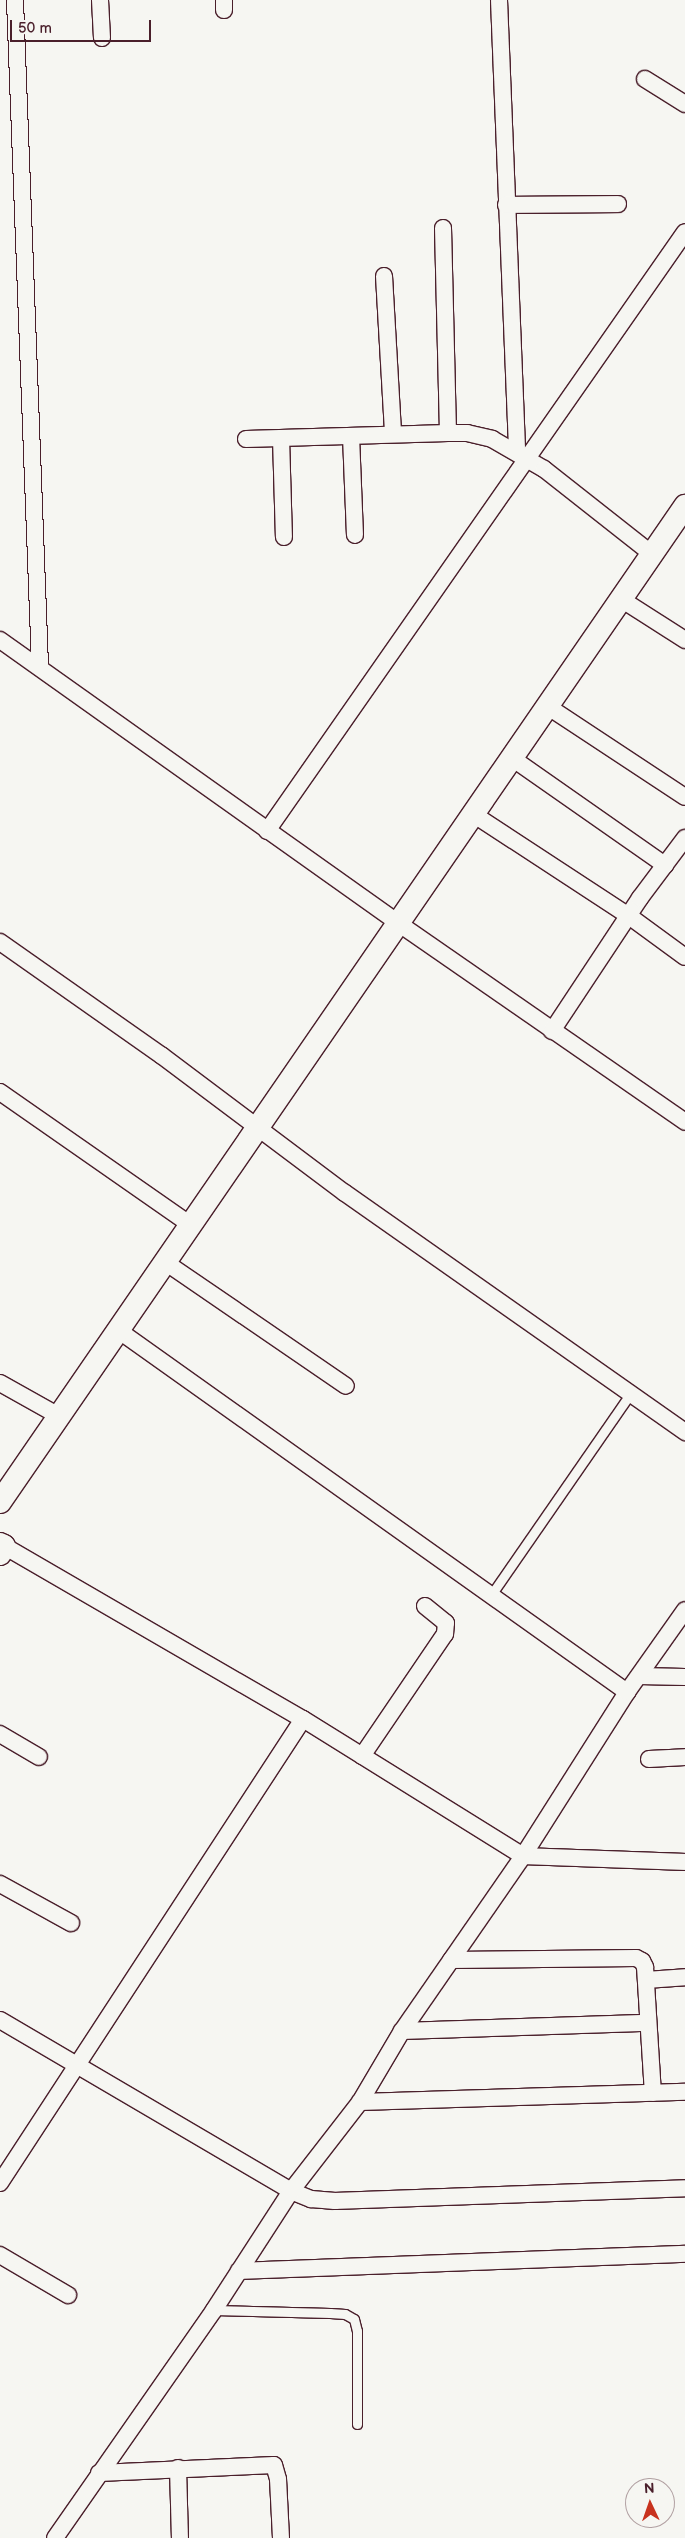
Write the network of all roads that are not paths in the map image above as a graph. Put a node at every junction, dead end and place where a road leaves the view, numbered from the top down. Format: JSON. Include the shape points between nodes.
{"nodes":[{"id":1,"x":15,"y":0,"type":"edge"},
{"id":2,"x":100,"y":0,"type":"edge"},
{"id":3,"x":500,"y":0,"type":"edge"},
{"id":4,"x":102,"y":38,"type":"dead end"},
{"id":5,"x":645,"y":79,"type":"dead end"},
{"id":6,"x":685,"y":104,"type":"edge"},
{"id":7,"x":618,"y":204,"type":"dead end"},
{"id":8,"x":506,"y":205,"type":"junction"},
{"id":9,"x":443,"y":228,"type":"dead end"},
{"id":10,"x":685,"y":232,"type":"edge"},
{"id":11,"x":384,"y":276,"type":"dead end"},
{"id":12,"x":448,"y":433,"type":"junction"},
{"id":13,"x":394,"y":434,"type":"junction"},
{"id":14,"x":351,"y":436,"type":"junction"},
{"id":15,"x":281,"y":438,"type":"junction"},
{"id":16,"x":246,"y":439,"type":"dead end"},
{"id":17,"x":522,"y":454,"type":"junction"},
{"id":18,"x":685,"y":506,"type":"edge"},
{"id":19,"x":355,"y":535,"type":"dead end"},
{"id":20,"x":284,"y":537,"type":"dead end"},
{"id":21,"x":652,"y":554,"type":"junction"},
{"id":22,"x":621,"y":599,"type":"junction"},
{"id":23,"x":0,"y":640,"type":"edge"},
{"id":24,"x":685,"y":640,"type":"edge"},
{"id":25,"x":40,"y":667,"type":"junction"},
{"id":26,"x":547,"y":706,"type":"junction"},
{"id":27,"x":512,"y":758,"type":"junction"},
{"id":28,"x":685,"y":797,"type":"edge"},
{"id":29,"x":473,"y":814,"type":"junction"},
{"id":30,"x":267,"y":831,"type":"junction"},
{"id":31,"x":685,"y":838,"type":"edge"},
{"id":32,"x":665,"y":865,"type":"junction"},
{"id":33,"x":629,"y":916,"type":"junction"},
{"id":34,"x":398,"y":923,"type":"junction"},
{"id":35,"x":0,"y":942,"type":"edge"},
{"id":36,"x":685,"y":957,"type":"edge"},
{"id":37,"x":552,"y":1031,"type":"junction"},
{"id":38,"x":0,"y":1092,"type":"edge"},
{"id":39,"x":685,"y":1122,"type":"edge"},
{"id":40,"x":258,"y":1126,"type":"junction"},
{"id":41,"x":191,"y":1225,"type":"junction"},
{"id":42,"x":165,"y":1262,"type":"junction"},
{"id":43,"x":118,"y":1330,"type":"junction"},
{"id":44,"x":0,"y":1383,"type":"edge"},
{"id":45,"x":346,"y":1386,"type":"dead end"},
{"id":46,"x":631,"y":1393,"type":"junction"},
{"id":47,"x":59,"y":1416,"type":"junction"},
{"id":48,"x":685,"y":1432,"type":"edge"},
{"id":49,"x":0,"y":1502,"type":"edge"},
{"id":50,"x":1,"y":1548,"type":"edge"},
{"id":51,"x":491,"y":1595,"type":"junction"},
{"id":52,"x":426,"y":1606,"type":"dead end"},
{"id":53,"x":684,"y":1612,"type":"edge"},
{"id":54,"x":639,"y":1676,"type":"junction"},
{"id":55,"x":685,"y":1677,"type":"edge"},
{"id":56,"x":627,"y":1692,"type":"junction"},
{"id":57,"x":303,"y":1719,"type":"junction"},
{"id":58,"x":0,"y":1734,"type":"edge"},
{"id":59,"x":362,"y":1756,"type":"junction"},
{"id":60,"x":39,"y":1757,"type":"dead end"},
{"id":61,"x":685,"y":1757,"type":"edge"},
{"id":62,"x":649,"y":1760,"type":"dead end"},
{"id":63,"x":523,"y":1856,"type":"junction"},
{"id":64,"x":685,"y":1862,"type":"edge"},
{"id":65,"x":0,"y":1884,"type":"edge"},
{"id":66,"x":71,"y":1923,"type":"dead end"},
{"id":67,"x":451,"y":1960,"type":"junction"},
{"id":68,"x":685,"y":1978,"type":"edge"},
{"id":69,"x":646,"y":1980,"type":"junction"},
{"id":70,"x":0,"y":2020,"type":"edge"},
{"id":71,"x":648,"y":2023,"type":"junction"},
{"id":72,"x":402,"y":2031,"type":"junction"},
{"id":73,"x":76,"y":2062,"type":"junction"},
{"id":74,"x":685,"y":2092,"type":"edge"},
{"id":75,"x":653,"y":2093,"type":"junction"},
{"id":76,"x":360,"y":2102,"type":"junction"},
{"id":77,"x":0,"y":2183,"type":"edge"},
{"id":78,"x":685,"y":2188,"type":"edge"},
{"id":79,"x":291,"y":2191,"type":"junction"},
{"id":80,"x":685,"y":2254,"type":"edge"},
{"id":81,"x":0,"y":2255,"type":"edge"},
{"id":82,"x":239,"y":2271,"type":"junction"},
{"id":83,"x":68,"y":2295,"type":"dead end"},
{"id":84,"x":214,"y":2310,"type":"junction"},
{"id":85,"x":357,"y":2424,"type":"dead end"},
{"id":86,"x":178,"y":2468,"type":"junction"},
{"id":87,"x":99,"y":2473,"type":"junction"},
{"id":88,"x":55,"y":2538,"type":"edge"},
{"id":89,"x":180,"y":2538,"type":"edge"},
{"id":90,"x":281,"y":2538,"type":"edge"}],
"edges":[{"from":1,"to":25,"type":"street"},
{"from":2,"to":4,"type":"street"},
{"from":3,"to":8,"type":"street"},
{"from":5,"to":6,"type":"street"},
{"from":7,"to":8,"type":"street"},
{"from":8,"to":17,"type":"street"},
{"from":9,"to":12,"type":"street"},
{"from":10,"to":17,"type":"street"},
{"from":11,"to":13,"type":"street"},
{"from":12,"to":13,"type":"street"},
{"from":12,"to":17,"type":"street","via":[[467,433],[492,439]]},
{"from":13,"to":14,"type":"street"},
{"from":14,"to":15,"type":"street"},
{"from":14,"to":19,"type":"street"},
{"from":15,"to":16,"type":"street"},
{"from":15,"to":20,"type":"street"},
{"from":17,"to":21,"type":"street"},
{"from":17,"to":30,"type":"street"},
{"from":18,"to":21,"type":"street"},
{"from":21,"to":22,"type":"street"},
{"from":22,"to":24,"type":"street"},
{"from":22,"to":26,"type":"street"},
{"from":23,"to":25,"type":"street"},
{"from":25,"to":30,"type":"street"},
{"from":26,"to":27,"type":"street"},
{"from":26,"to":28,"type":"street"},
{"from":27,"to":29,"type":"street"},
{"from":27,"to":32,"type":"street"},
{"from":29,"to":33,"type":"street"},
{"from":29,"to":34,"type":"street"},
{"from":30,"to":34,"type":"street"},
{"from":31,"to":32,"type":"street"},
{"from":32,"to":33,"type":"street"},
{"from":33,"to":36,"type":"street"},
{"from":33,"to":37,"type":"street"},
{"from":34,"to":37,"type":"street"},
{"from":34,"to":40,"type":"street"},
{"from":35,"to":40,"type":"street"},
{"from":37,"to":39,"type":"street"},
{"from":38,"to":41,"type":"street"},
{"from":40,"to":41,"type":"street"},
{"from":40,"to":46,"type":"street","via":[[345,1193]]},
{"from":41,"to":42,"type":"street"},
{"from":42,"to":43,"type":"street"},
{"from":42,"to":45,"type":"street"},
{"from":43,"to":47,"type":"street"},
{"from":43,"to":51,"type":"street"},
{"from":44,"to":47,"type":"street"},
{"from":46,"to":48,"type":"street"},
{"from":46,"to":51,"type":"lane"},
{"from":47,"to":49,"type":"street"},
{"from":50,"to":57,"type":"street"},
{"from":51,"to":56,"type":"street"},
{"from":52,"to":59,"type":"street","via":[[446,1623],[445,1634]]},
{"from":53,"to":54,"type":"street"},
{"from":54,"to":55,"type":"street"},
{"from":54,"to":56,"type":"street"},
{"from":56,"to":63,"type":"street"},
{"from":57,"to":59,"type":"street"},
{"from":57,"to":73,"type":"street"},
{"from":58,"to":60,"type":"street"},
{"from":59,"to":63,"type":"street"},
{"from":61,"to":62,"type":"street"},
{"from":63,"to":64,"type":"street"},
{"from":63,"to":67,"type":"street"},
{"from":65,"to":66,"type":"street"},
{"from":67,"to":69,"type":"street","via":[[636,1958],[645,1966]]},
{"from":67,"to":72,"type":"street"},
{"from":68,"to":69,"type":"street"},
{"from":69,"to":71,"type":"street"},
{"from":70,"to":73,"type":"street"},
{"from":71,"to":72,"type":"street"},
{"from":71,"to":75,"type":"street"},
{"from":72,"to":76,"type":"street"},
{"from":73,"to":77,"type":"street"},
{"from":73,"to":79,"type":"street"},
{"from":74,"to":75,"type":"street"},
{"from":75,"to":76,"type":"street"},
{"from":76,"to":79,"type":"street"},
{"from":78,"to":79,"type":"street","via":[[335,2200],[311,2199]]},
{"from":79,"to":82,"type":"street"},
{"from":80,"to":82,"type":"street"},
{"from":81,"to":83,"type":"street"},
{"from":82,"to":84,"type":"street"},
{"from":84,"to":85,"type":"lane","via":[[330,2312],[354,2319],[357,2330]]},
{"from":84,"to":87,"type":"street"},
{"from":86,"to":87,"type":"street"},
{"from":86,"to":89,"type":"street"},
{"from":86,"to":90,"type":"street","via":[[274,2465],[278,2479]]},
{"from":87,"to":88,"type":"street"}]}
